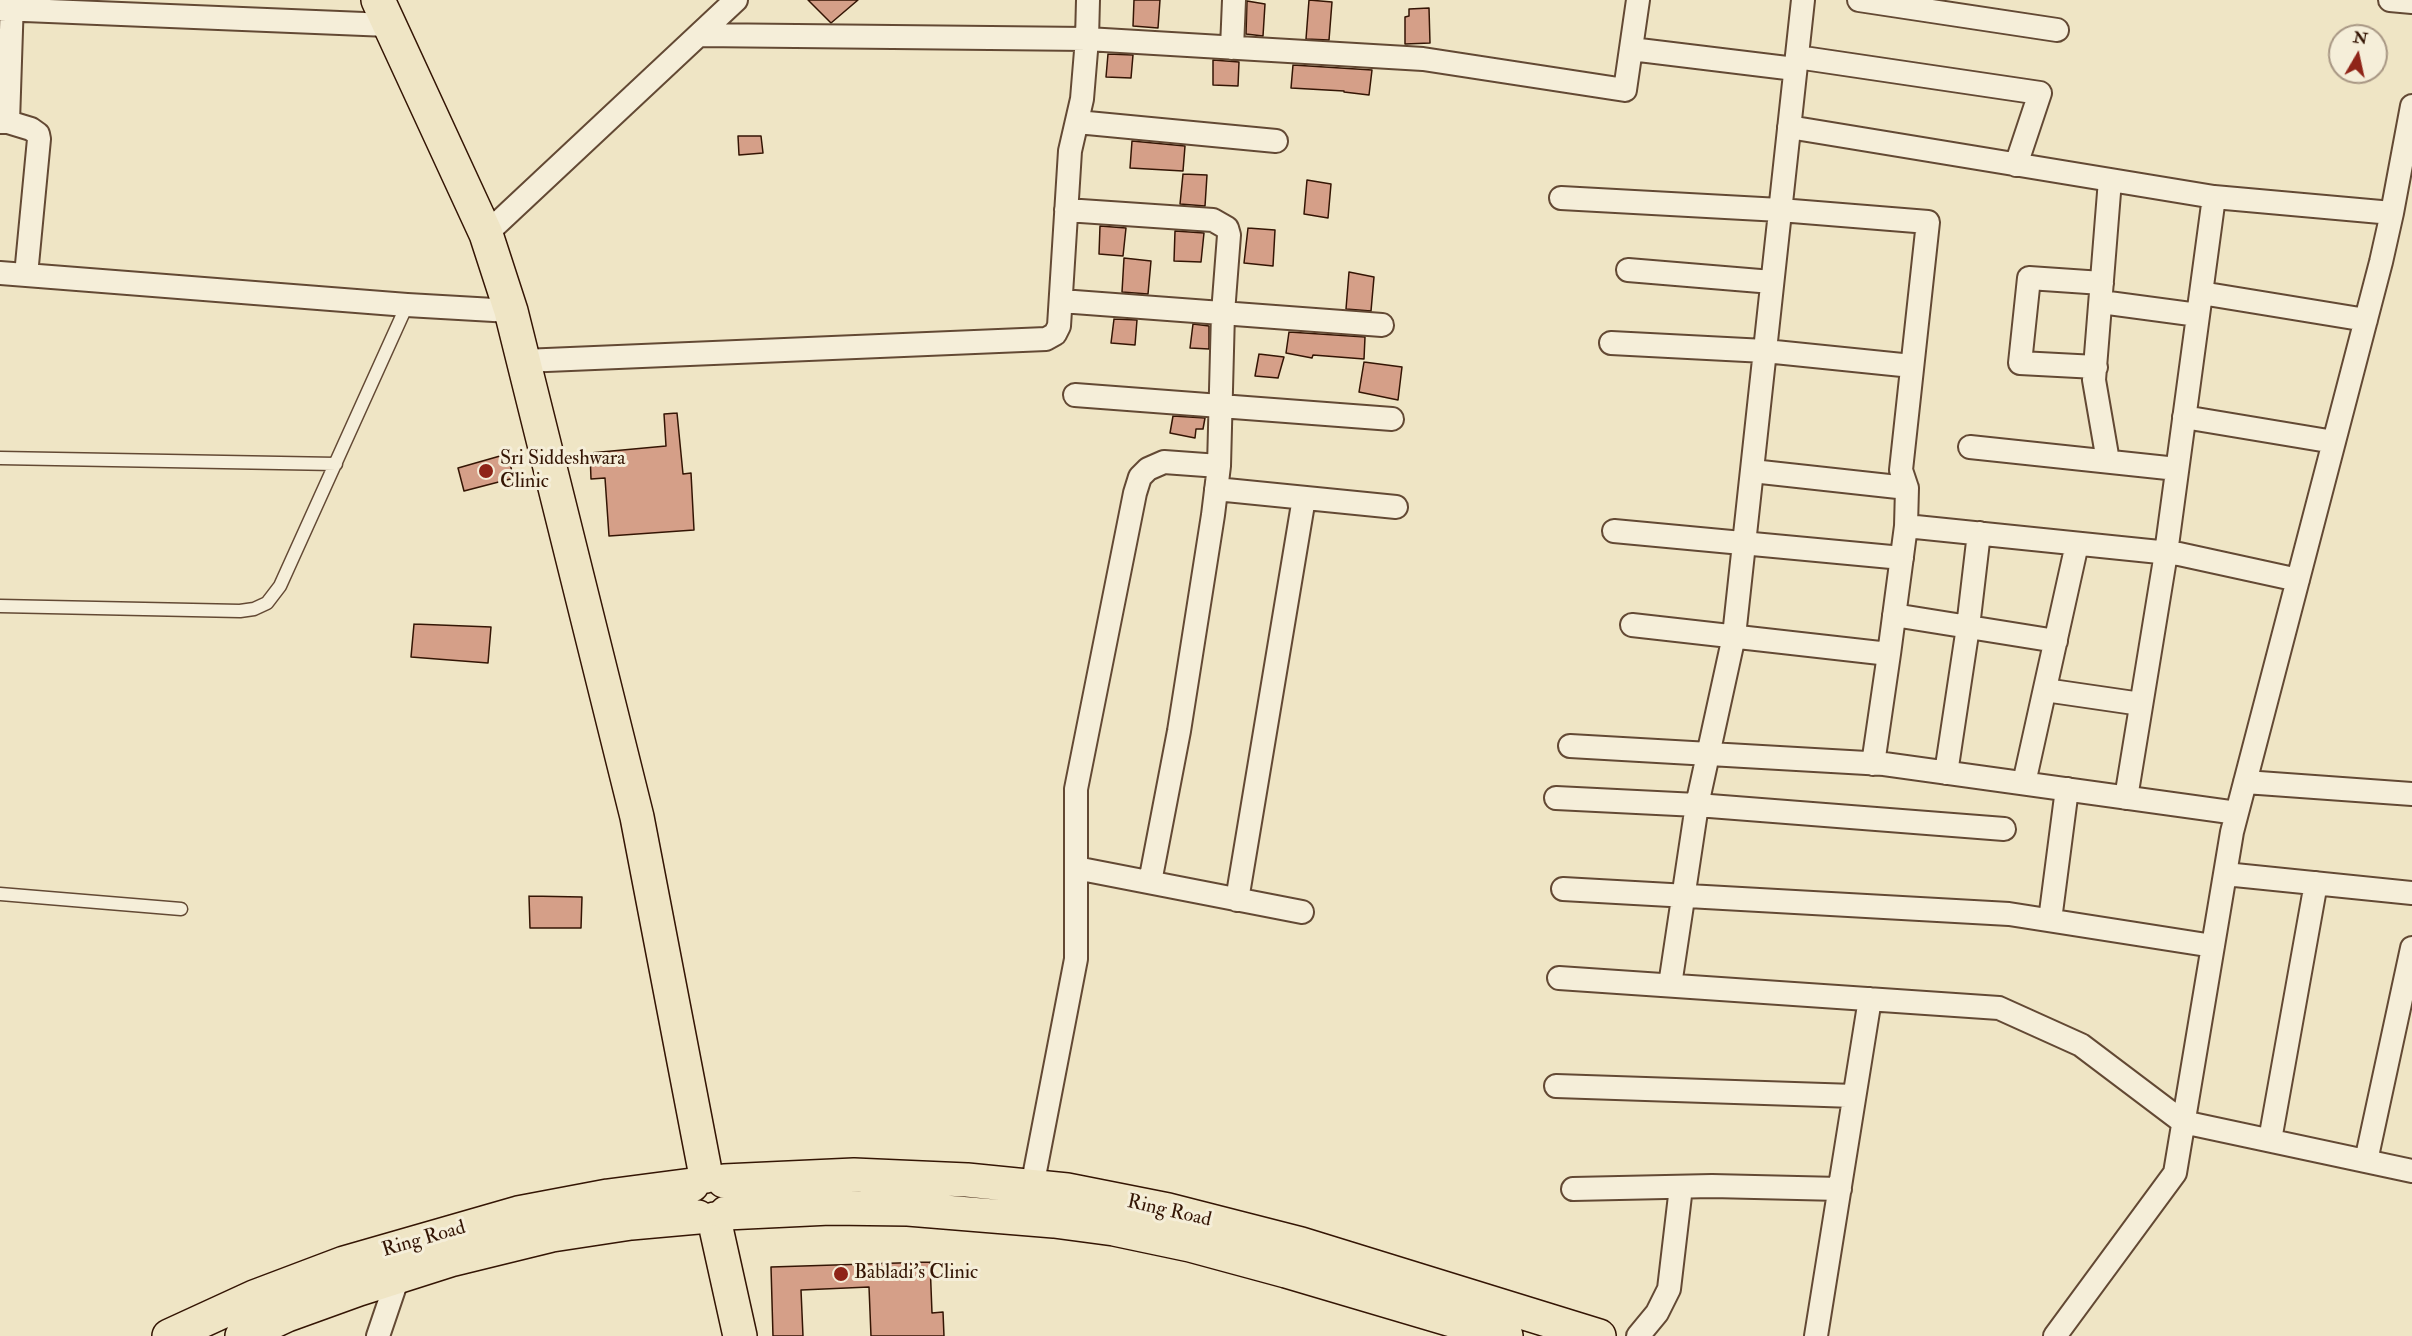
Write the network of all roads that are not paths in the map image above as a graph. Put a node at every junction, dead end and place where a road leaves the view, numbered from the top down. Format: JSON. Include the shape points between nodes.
{"nodes":[{"id":1,"x":736,"y":0,"type":"edge"},
{"id":2,"x":1088,"y":0,"type":"edge"},
{"id":3,"x":1234,"y":0,"type":"edge"},
{"id":4,"x":1638,"y":0,"type":"edge"},
{"id":5,"x":1803,"y":0,"type":"edge"},
{"id":6,"x":1859,"y":0,"type":"edge"},
{"id":7,"x":2390,"y":0,"type":"edge"},
{"id":8,"x":2412,"y":2,"type":"edge"},
{"id":9,"x":8,"y":6,"type":"edge"},
{"id":10,"x":49,"y":6,"type":"edge"},
{"id":11,"x":383,"y":12,"type":"edge"},
{"id":12,"x":2057,"y":30,"type":"dead end"},
{"id":13,"x":699,"y":35,"type":"junction"},
{"id":14,"x":1087,"y":39,"type":"junction"},
{"id":15,"x":1233,"y":48,"type":"junction"},
{"id":16,"x":1631,"y":49,"type":"junction"},
{"id":17,"x":1796,"y":63,"type":"junction"},
{"id":18,"x":4,"y":65,"type":"edge"},
{"id":19,"x":2412,"y":106,"type":"edge"},
{"id":20,"x":4,"y":122,"type":"edge"},
{"id":21,"x":1077,"y":122,"type":"junction"},
{"id":22,"x":1789,"y":128,"type":"junction"},
{"id":23,"x":1276,"y":141,"type":"dead end"},
{"id":24,"x":2016,"y":165,"type":"junction"},
{"id":25,"x":2110,"y":180,"type":"junction"},
{"id":26,"x":2214,"y":197,"type":"junction"},
{"id":27,"x":1561,"y":198,"type":"dead end"},
{"id":28,"x":1066,"y":210,"type":"junction"},
{"id":29,"x":1780,"y":210,"type":"junction"},
{"id":30,"x":2392,"y":213,"type":"junction"},
{"id":31,"x":486,"y":234,"type":"junction"},
{"id":32,"x":1628,"y":270,"type":"dead end"},
{"id":33,"x":0,"y":273,"type":"edge"},
{"id":34,"x":26,"y":275,"type":"junction"},
{"id":35,"x":1772,"y":282,"type":"junction"},
{"id":36,"x":2101,"y":293,"type":"junction"},
{"id":37,"x":1061,"y":301,"type":"junction"},
{"id":38,"x":2199,"y":304,"type":"junction"},
{"id":39,"x":407,"y":305,"type":"junction"},
{"id":40,"x":511,"y":311,"type":"junction"},
{"id":41,"x":1223,"y":313,"type":"junction"},
{"id":42,"x":2366,"y":320,"type":"junction"},
{"id":43,"x":1382,"y":325,"type":"dead end"},
{"id":44,"x":1611,"y":344,"type":"dead end"},
{"id":45,"x":1765,"y":351,"type":"junction"},
{"id":46,"x":523,"y":361,"type":"junction"},
{"id":47,"x":1912,"y":366,"type":"junction"},
{"id":48,"x":2096,"y":367,"type":"junction"},
{"id":49,"x":1075,"y":394,"type":"dead end"},
{"id":50,"x":1220,"y":404,"type":"junction"},
{"id":51,"x":2184,"y":417,"type":"junction"},
{"id":52,"x":1392,"y":419,"type":"dead end"},
{"id":53,"x":2334,"y":442,"type":"junction"},
{"id":54,"x":1970,"y":447,"type":"dead end"},
{"id":55,"x":0,"y":458,"type":"edge"},
{"id":56,"x":2108,"y":461,"type":"junction"},
{"id":57,"x":336,"y":464,"type":"junction"},
{"id":58,"x":1219,"y":466,"type":"junction"},
{"id":59,"x":2177,"y":469,"type":"junction"},
{"id":60,"x":1752,"y":471,"type":"junction"},
{"id":61,"x":1216,"y":489,"type":"junction"},
{"id":62,"x":1907,"y":489,"type":"junction"},
{"id":63,"x":1304,"y":498,"type":"junction"},
{"id":64,"x":1396,"y":507,"type":"dead end"},
{"id":65,"x":1906,"y":526,"type":"junction"},
{"id":66,"x":1614,"y":531,"type":"dead end"},
{"id":67,"x":1979,"y":534,"type":"junction"},
{"id":68,"x":1744,"y":543,"type":"junction"},
{"id":69,"x":2077,"y":544,"type":"junction"},
{"id":70,"x":2166,"y":553,"type":"junction"},
{"id":71,"x":1902,"y":558,"type":"junction"},
{"id":72,"x":2298,"y":579,"type":"junction"},
{"id":73,"x":0,"y":606,"type":"edge"},
{"id":74,"x":1894,"y":615,"type":"junction"},
{"id":75,"x":1632,"y":625,"type":"dead end"},
{"id":76,"x":1968,"y":627,"type":"junction"},
{"id":77,"x":1734,"y":636,"type":"junction"},
{"id":78,"x":2056,"y":641,"type":"junction"},
{"id":79,"x":1889,"y":654,"type":"junction"},
{"id":80,"x":2045,"y":690,"type":"junction"},
{"id":81,"x":2141,"y":704,"type":"junction"},
{"id":82,"x":1570,"y":746,"type":"dead end"},
{"id":83,"x":1709,"y":754,"type":"junction"},
{"id":84,"x":1873,"y":764,"type":"junction"},
{"id":85,"x":1946,"y":773,"type":"junction"},
{"id":86,"x":2245,"y":782,"type":"junction"},
{"id":87,"x":2024,"y":783,"type":"junction"},
{"id":88,"x":2067,"y":789,"type":"junction"},
{"id":89,"x":2412,"y":794,"type":"edge"},
{"id":90,"x":1556,"y":798,"type":"dead end"},
{"id":91,"x":2126,"y":798,"type":"junction"},
{"id":92,"x":1697,"y":806,"type":"junction"},
{"id":93,"x":2237,"y":813,"type":"junction"},
{"id":94,"x":2004,"y":829,"type":"dead end"},
{"id":95,"x":1076,"y":868,"type":"junction"},
{"id":96,"x":2225,"y":874,"type":"junction"},
{"id":97,"x":1150,"y":882,"type":"junction"},
{"id":98,"x":2316,"y":883,"type":"junction"},
{"id":99,"x":1563,"y":889,"type":"dead end"},
{"id":100,"x":2412,"y":893,"type":"edge"},
{"id":101,"x":0,"y":894,"type":"edge"},
{"id":102,"x":1684,"y":896,"type":"junction"},
{"id":103,"x":1237,"y":900,"type":"junction"},
{"id":104,"x":182,"y":909,"type":"dead end"},
{"id":105,"x":1302,"y":912,"type":"dead end"},
{"id":106,"x":2050,"y":920,"type":"junction"},
{"id":107,"x":2213,"y":946,"type":"junction"},
{"id":108,"x":2412,"y":948,"type":"edge"},
{"id":109,"x":1559,"y":978,"type":"dead end"},
{"id":110,"x":1670,"y":985,"type":"junction"},
{"id":111,"x":1870,"y":999,"type":"junction"},
{"id":112,"x":1556,"y":1086,"type":"dead end"},
{"id":113,"x":1854,"y":1096,"type":"junction"},
{"id":114,"x":2183,"y":1122,"type":"junction"},
{"id":115,"x":2270,"y":1140,"type":"junction"},
{"id":116,"x":2366,"y":1161,"type":"junction"},
{"id":117,"x":2412,"y":1171,"type":"edge"},
{"id":118,"x":1032,"y":1187,"type":"junction"},
{"id":119,"x":1681,"y":1187,"type":"junction"},
{"id":120,"x":1573,"y":1189,"type":"dead end"},
{"id":121,"x":1840,"y":1189,"type":"junction"},
{"id":122,"x":710,"y":1198,"type":"junction"},
{"id":123,"x":399,"y":1276,"type":"junction"},
{"id":124,"x":169,"y":1336,"type":"edge"},
{"id":125,"x":243,"y":1336,"type":"edge"},
{"id":126,"x":378,"y":1336,"type":"edge"},
{"id":127,"x":740,"y":1336,"type":"edge"},
{"id":128,"x":1506,"y":1336,"type":"edge"},
{"id":129,"x":1599,"y":1336,"type":"edge"},
{"id":130,"x":1638,"y":1336,"type":"edge"},
{"id":131,"x":1816,"y":1336,"type":"edge"},
{"id":132,"x":2055,"y":1336,"type":"edge"}],
"edges":[{"from":1,"to":13,"type":"street"},
{"from":2,"to":14,"type":"street"},
{"from":3,"to":15,"type":"street"},
{"from":4,"to":16,"type":"street"},
{"from":5,"to":17,"type":"street"},
{"from":6,"to":12,"type":"street"},
{"from":7,"to":8,"type":"street"},
{"from":9,"to":10,"type":"street"},
{"from":9,"to":18,"type":"street"},
{"from":10,"to":11,"type":"street"},
{"from":11,"to":31,"type":"main road"},
{"from":13,"to":14,"type":"street"},
{"from":13,"to":31,"type":"street"},
{"from":14,"to":15,"type":"street"},
{"from":14,"to":21,"type":"street"},
{"from":15,"to":16,"type":"street","via":[[1423,60],[1624,90]]},
{"from":16,"to":17,"type":"street"},
{"from":17,"to":22,"type":"street"},
{"from":17,"to":24,"type":"street","via":[[2040,93]]},
{"from":18,"to":20,"type":"street"},
{"from":19,"to":30,"type":"street"},
{"from":20,"to":34,"type":"street","via":[[31,129],[39,139]]},
{"from":21,"to":23,"type":"street"},
{"from":21,"to":28,"type":"street","via":[[1070,151]]},
{"from":22,"to":24,"type":"street"},
{"from":22,"to":29,"type":"street"},
{"from":24,"to":25,"type":"street"},
{"from":25,"to":26,"type":"street"},
{"from":25,"to":36,"type":"street"},
{"from":26,"to":30,"type":"street"},
{"from":26,"to":38,"type":"street"},
{"from":27,"to":29,"type":"street"},
{"from":28,"to":37,"type":"street"},
{"from":28,"to":41,"type":"street","via":[[1220,223],[1229,235]]},
{"from":29,"to":35,"type":"street"},
{"from":29,"to":47,"type":"street","via":[[1928,222]]},
{"from":30,"to":42,"type":"street"},
{"from":31,"to":40,"type":"main road"},
{"from":32,"to":35,"type":"street"},
{"from":33,"to":34,"type":"street"},
{"from":34,"to":39,"type":"street"},
{"from":35,"to":45,"type":"street"},
{"from":36,"to":38,"type":"street"},
{"from":36,"to":48,"type":"street"},
{"from":36,"to":48,"type":"street","via":[[2029,278],[2020,363]]},
{"from":37,"to":41,"type":"street"},
{"from":37,"to":46,"type":"street","via":[[1059,326],[1046,339]]},
{"from":38,"to":42,"type":"street"},
{"from":38,"to":51,"type":"street"},
{"from":39,"to":40,"type":"street"},
{"from":39,"to":57,"type":"lane"},
{"from":40,"to":46,"type":"main road"},
{"from":41,"to":43,"type":"street"},
{"from":41,"to":50,"type":"street"},
{"from":42,"to":53,"type":"street"},
{"from":44,"to":45,"type":"street"},
{"from":45,"to":47,"type":"street"},
{"from":45,"to":60,"type":"street"},
{"from":46,"to":122,"type":"main road","via":[[637,817]]},
{"from":47,"to":62,"type":"street","via":[[1901,470]]},
{"from":48,"to":56,"type":"street","via":[[2094,380]]},
{"from":49,"to":50,"type":"street"},
{"from":50,"to":52,"type":"street"},
{"from":50,"to":58,"type":"street"},
{"from":51,"to":53,"type":"street"},
{"from":51,"to":59,"type":"street"},
{"from":53,"to":72,"type":"street"},
{"from":54,"to":56,"type":"street"},
{"from":55,"to":57,"type":"lane"},
{"from":56,"to":59,"type":"street"},
{"from":57,"to":73,"type":"lane","via":[[280,586],[267,603],[254,609]]},
{"from":58,"to":61,"type":"street"},
{"from":58,"to":95,"type":"street","via":[[1164,462],[1140,477],[1076,789]]},
{"from":59,"to":70,"type":"street"},
{"from":60,"to":62,"type":"street"},
{"from":60,"to":68,"type":"street"},
{"from":61,"to":63,"type":"street"},
{"from":61,"to":97,"type":"street","via":[[1179,731]]},
{"from":62,"to":65,"type":"street"},
{"from":63,"to":64,"type":"street"},
{"from":63,"to":103,"type":"street"},
{"from":65,"to":67,"type":"street"},
{"from":65,"to":71,"type":"street"},
{"from":66,"to":68,"type":"street"},
{"from":67,"to":69,"type":"street"},
{"from":67,"to":76,"type":"street"},
{"from":68,"to":71,"type":"street"},
{"from":68,"to":77,"type":"street"},
{"from":69,"to":70,"type":"street"},
{"from":69,"to":78,"type":"street"},
{"from":70,"to":72,"type":"street"},
{"from":70,"to":81,"type":"street"},
{"from":71,"to":74,"type":"street"},
{"from":72,"to":86,"type":"street"},
{"from":74,"to":76,"type":"street"},
{"from":74,"to":79,"type":"street"},
{"from":75,"to":77,"type":"street"},
{"from":76,"to":78,"type":"street"},
{"from":76,"to":85,"type":"street"},
{"from":77,"to":79,"type":"street"},
{"from":77,"to":83,"type":"street"},
{"from":78,"to":80,"type":"street"},
{"from":79,"to":84,"type":"street"},
{"from":80,"to":81,"type":"street"},
{"from":80,"to":87,"type":"street"},
{"from":81,"to":91,"type":"street"},
{"from":82,"to":83,"type":"street"},
{"from":83,"to":84,"type":"street"},
{"from":83,"to":92,"type":"street"},
{"from":84,"to":85,"type":"street"},
{"from":85,"to":87,"type":"street"},
{"from":86,"to":89,"type":"street"},
{"from":86,"to":93,"type":"street"},
{"from":87,"to":88,"type":"street"},
{"from":88,"to":91,"type":"street"},
{"from":88,"to":106,"type":"street"},
{"from":90,"to":92,"type":"street"},
{"from":91,"to":93,"type":"street"},
{"from":92,"to":94,"type":"street"},
{"from":92,"to":102,"type":"street"},
{"from":93,"to":96,"type":"street"},
{"from":95,"to":97,"type":"street"},
{"from":95,"to":118,"type":"street","via":[[1076,959]]},
{"from":96,"to":98,"type":"street"},
{"from":96,"to":107,"type":"street"},
{"from":97,"to":103,"type":"street"},
{"from":98,"to":100,"type":"street"},
{"from":98,"to":115,"type":"street"},
{"from":99,"to":102,"type":"street"},
{"from":101,"to":104,"type":"lane"},
{"from":102,"to":106,"type":"street","via":[[2009,914]]},
{"from":102,"to":110,"type":"street"},
{"from":103,"to":105,"type":"street"},
{"from":106,"to":107,"type":"street"},
{"from":107,"to":114,"type":"street"},
{"from":108,"to":116,"type":"street"},
{"from":109,"to":110,"type":"street"},
{"from":110,"to":111,"type":"street"},
{"from":111,"to":113,"type":"street"},
{"from":111,"to":114,"type":"street","via":[[1999,1008],[2081,1045]]},
{"from":112,"to":113,"type":"street"},
{"from":113,"to":121,"type":"street"},
{"from":114,"to":115,"type":"street"},
{"from":114,"to":132,"type":"street","via":[[2175,1173]]},
{"from":115,"to":116,"type":"street"},
{"from":116,"to":117,"type":"street"},
{"from":118,"to":122,"type":"main road","name":"Ring Road","via":[[967,1180],[788,1176]]},
{"from":118,"to":129,"type":"main road","name":"Ring Road","via":[[1168,1210],[1301,1244]]},
{"from":119,"to":120,"type":"street"},
{"from":119,"to":121,"type":"street"},
{"from":119,"to":130,"type":"street","via":[[1669,1289],[1657,1313]]},
{"from":121,"to":131,"type":"street"},
{"from":122,"to":123,"type":"main road","name":"Ring Road","via":[[631,1223],[552,1235]]},
{"from":122,"to":124,"type":"main road","name":"Ring Road","via":[[608,1196],[518,1213],[344,1263],[254,1297]]},
{"from":122,"to":127,"type":"main road"},
{"from":122,"to":128,"type":"main road","name":"Ring Road","via":[[830,1208],[908,1209],[1114,1229],[1286,1271]]},
{"from":123,"to":125,"type":"main road","name":"Ring Road","via":[[287,1315]]},
{"from":123,"to":126,"type":"street"}]}
